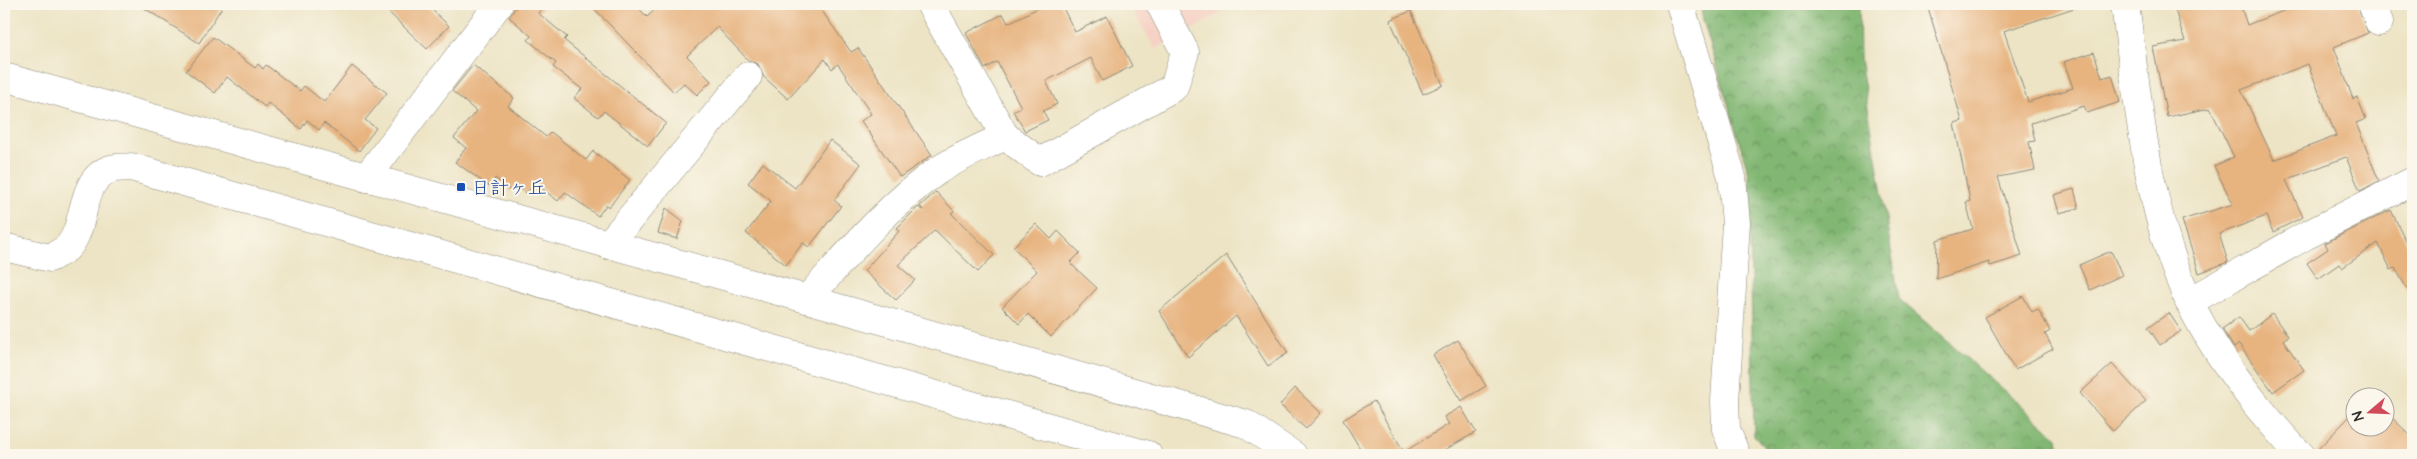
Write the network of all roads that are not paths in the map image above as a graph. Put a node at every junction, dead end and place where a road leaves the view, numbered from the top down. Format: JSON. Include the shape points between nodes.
{"nodes":[{"id":1,"x":499,"y":4,"type":"edge"},
{"id":2,"x":930,"y":4,"type":"edge"},
{"id":3,"x":1160,"y":4,"type":"edge"},
{"id":4,"x":1680,"y":4,"type":"edge"},
{"id":5,"x":2125,"y":4,"type":"edge"},
{"id":6,"x":748,"y":76,"type":"dead end"},
{"id":7,"x":4,"y":77,"type":"edge"},
{"id":8,"x":1005,"y":136,"type":"junction"},
{"id":9,"x":366,"y":178,"type":"junction"},
{"id":10,"x":2413,"y":181,"type":"edge"},
{"id":11,"x":608,"y":244,"type":"junction"},
{"id":12,"x":4,"y":247,"type":"edge"},
{"id":13,"x":807,"y":299,"type":"junction"},
{"id":14,"x":2189,"y":302,"type":"junction"},
{"id":15,"x":1148,"y":455,"type":"edge"},
{"id":16,"x":1293,"y":455,"type":"edge"},
{"id":17,"x":1736,"y":455,"type":"edge"},
{"id":18,"x":2301,"y":455,"type":"edge"}],
"edges":[{"from":1,"to":9,"type":"street"},
{"from":2,"to":8,"type":"street"},
{"from":3,"to":8,"type":"street","via":[[1185,52],[1174,87],[1040,162]]},
{"from":4,"to":17,"type":"street","via":[[1732,177],[1736,223],[1725,401],[1726,428]]},
{"from":5,"to":14,"type":"street","via":[[2145,152],[2171,252]]},
{"from":6,"to":11,"type":"street"},
{"from":7,"to":9,"type":"street"},
{"from":8,"to":13,"type":"street","via":[[939,170],[905,196]]},
{"from":9,"to":11,"type":"street"},
{"from":10,"to":14,"type":"street","via":[[2305,236]]},
{"from":11,"to":13,"type":"street"},
{"from":12,"to":15,"type":"street","via":[[50,258],[67,248],[78,231],[84,202],[92,184],[110,169],[131,167]]},
{"from":13,"to":16,"type":"street","via":[[1246,424]]},
{"from":14,"to":18,"type":"street","via":[[2236,379]]}]}
